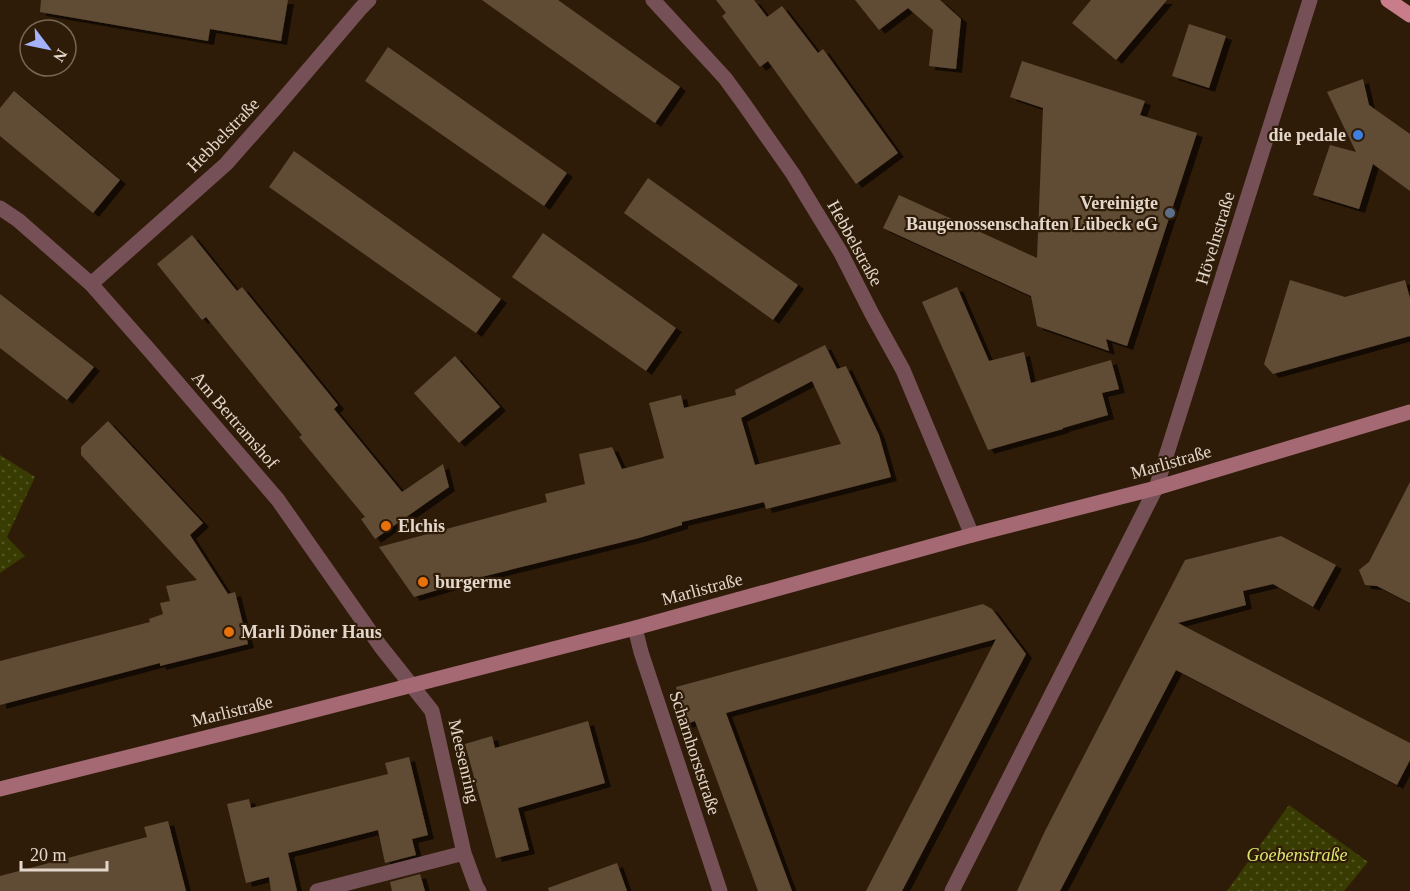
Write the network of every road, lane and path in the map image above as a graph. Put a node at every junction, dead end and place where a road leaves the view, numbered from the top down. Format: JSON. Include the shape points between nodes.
{"nodes":[{"id":1,"x":369,"y":0,"type":"edge"},
{"id":2,"x":653,"y":0,"type":"edge"},
{"id":3,"x":1310,"y":0,"type":"edge"},
{"id":4,"x":1389,"y":0,"type":"edge"},
{"id":5,"x":1410,"y":15,"type":"edge"},
{"id":6,"x":0,"y":208,"type":"edge"},
{"id":7,"x":92,"y":284,"type":"junction"},
{"id":8,"x":1410,"y":412,"type":"edge"},
{"id":9,"x":1156,"y":488,"type":"junction"},
{"id":10,"x":972,"y":535,"type":"junction"},
{"id":11,"x":635,"y":628,"type":"junction"},
{"id":12,"x":412,"y":684,"type":"junction"},
{"id":13,"x":0,"y":789,"type":"edge"},
{"id":14,"x":464,"y":853,"type":"junction"},
{"id":15,"x":317,"y":891,"type":"edge"},
{"id":16,"x":479,"y":891,"type":"edge"},
{"id":17,"x":720,"y":891,"type":"edge"},
{"id":18,"x":952,"y":891,"type":"edge"}],
"edges":[{"from":1,"to":7,"type":"street","name":"Hebbelstraße","via":[[226,164]]},
{"from":2,"to":10,"type":"street","name":"Hebbelstraße","via":[[725,78],[793,174],[841,253],[903,370]]},
{"from":3,"to":9,"type":"street","name":"Hövelnstraße"},
{"from":4,"to":5,"type":"main road"},
{"from":6,"to":7,"type":"street","name":"Am Bertramshof"},
{"from":7,"to":12,"type":"street","name":"Am Bertramshof","via":[[278,500],[381,647]]},
{"from":8,"to":9,"type":"main road","name":"Marlistraße"},
{"from":9,"to":10,"type":"main road","name":"Marlistraße"},
{"from":9,"to":18,"type":"street"},
{"from":10,"to":11,"type":"main road","name":"Marlistraße"},
{"from":11,"to":12,"type":"main road","name":"Marlistraße"},
{"from":11,"to":17,"type":"street","name":"Scharnhorststraße"},
{"from":12,"to":13,"type":"main road","name":"Marlistraße"},
{"from":12,"to":14,"type":"street","name":"Meesenring","via":[[432,711]]},
{"from":14,"to":15,"type":"street"},
{"from":14,"to":16,"type":"street","name":"Meesenring"}]}
